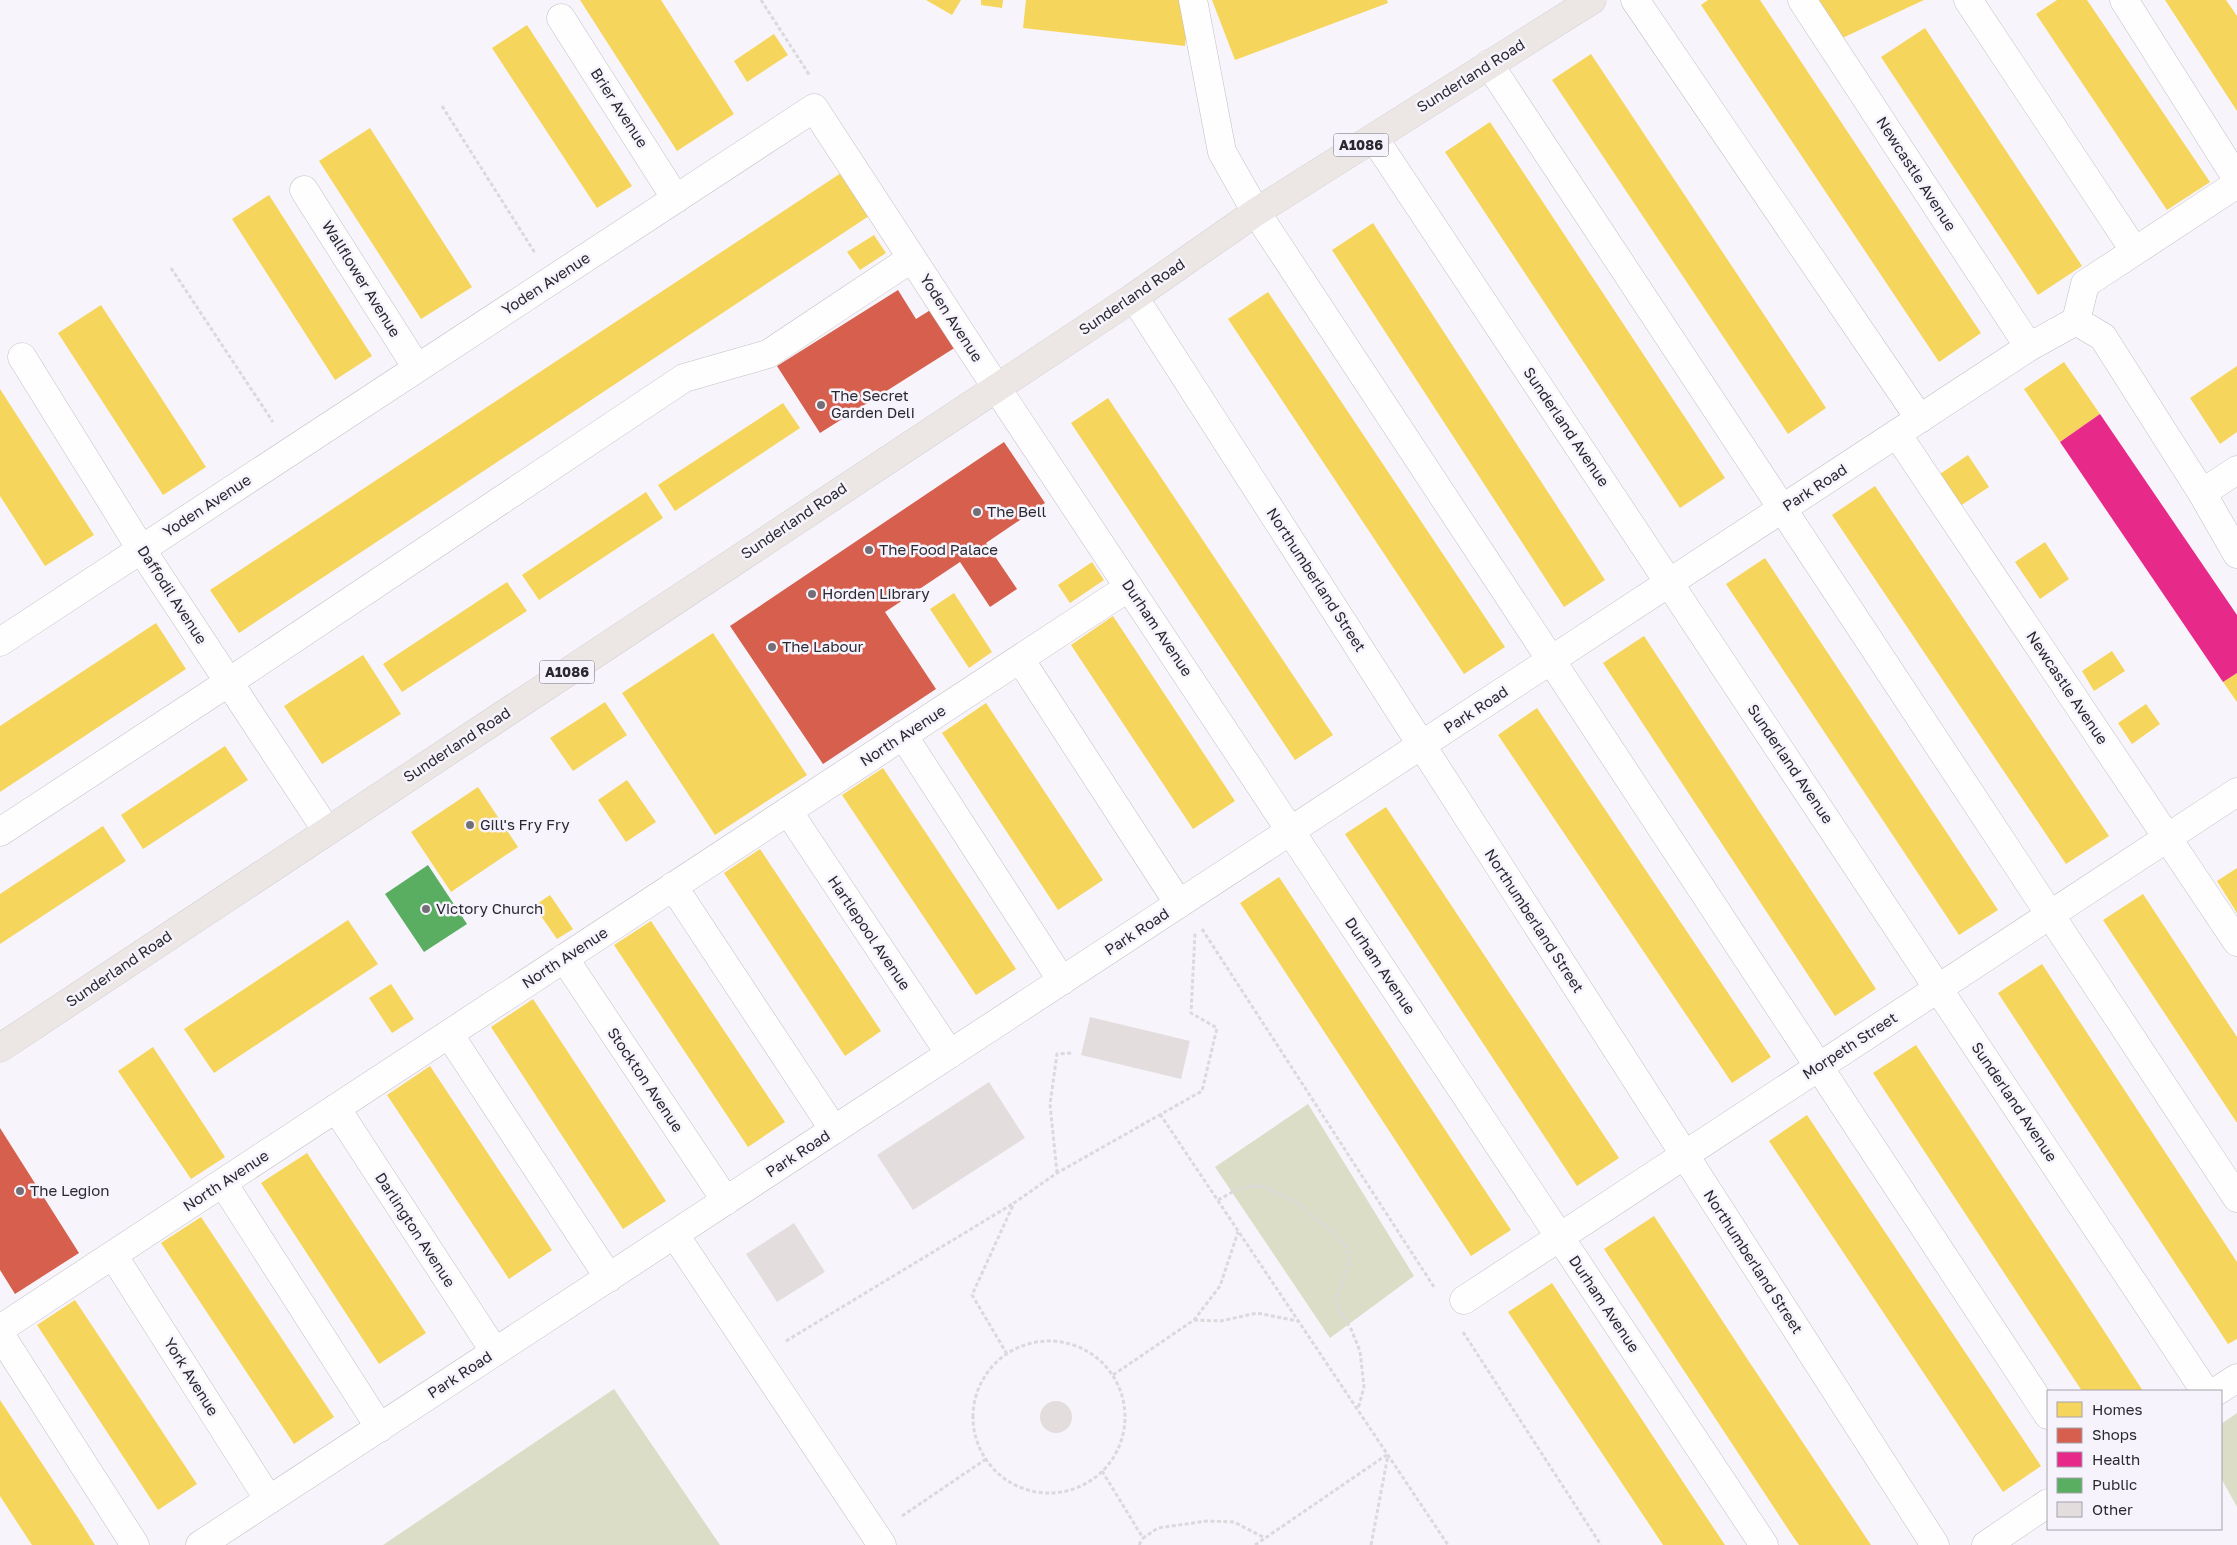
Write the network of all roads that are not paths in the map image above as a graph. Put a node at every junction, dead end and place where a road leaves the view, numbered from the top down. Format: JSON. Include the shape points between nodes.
{"nodes":[{"id":1,"x":1193,"y":0,"type":"edge"},
{"id":2,"x":1592,"y":0,"type":"edge"},
{"id":3,"x":1635,"y":0,"type":"edge"},
{"id":4,"x":1802,"y":0,"type":"edge"},
{"id":5,"x":1968,"y":0,"type":"edge"},
{"id":6,"x":2124,"y":0,"type":"edge"},
{"id":7,"x":561,"y":18,"type":"dead end"},
{"id":8,"x":1489,"y":64,"type":"junction"},
{"id":9,"x":1374,"y":138,"type":"junction"},
{"id":10,"x":2237,"y":179,"type":"edge"},
{"id":11,"x":2237,"y":184,"type":"edge"},
{"id":12,"x":304,"y":190,"type":"dead end"},
{"id":13,"x":676,"y":199,"type":"junction"},
{"id":14,"x":1256,"y":212,"type":"junction"},
{"id":15,"x":2134,"y":250,"type":"junction"},
{"id":16,"x":912,"y":258,"type":"junction"},
{"id":17,"x":1134,"y":297,"type":"junction"},
{"id":18,"x":2076,"y":321,"type":"junction"},
{"id":19,"x":2029,"y":347,"type":"junction"},
{"id":20,"x":22,"y":357,"type":"dead end"},
{"id":21,"x":417,"y":368,"type":"junction"},
{"id":22,"x":996,"y":387,"type":"junction"},
{"id":23,"x":1920,"y":419,"type":"junction"},
{"id":24,"x":1898,"y":434,"type":"junction"},
{"id":25,"x":2237,"y":470,"type":"edge"},
{"id":26,"x":2202,"y":493,"type":"junction"},
{"id":27,"x":1782,"y":509,"type":"junction"},
{"id":28,"x":141,"y":549,"type":"junction"},
{"id":29,"x":2237,"y":554,"type":"edge"},
{"id":30,"x":1670,"y":583,"type":"junction"},
{"id":31,"x":1129,"y":587,"type":"junction"},
{"id":32,"x":0,"y":642,"type":"edge"},
{"id":33,"x":1020,"y":659,"type":"junction"},
{"id":34,"x":1551,"y":660,"type":"junction"},
{"id":35,"x":229,"y":682,"type":"junction"},
{"id":36,"x":903,"y":735,"type":"junction"},
{"id":37,"x":1421,"y":745,"type":"junction"},
{"id":38,"x":2237,"y":792,"type":"edge"},
{"id":39,"x":788,"y":811,"type":"junction"},
{"id":40,"x":327,"y":831,"type":"junction"},
{"id":41,"x":1290,"y":831,"type":"junction"},
{"id":42,"x":0,"y":832,"type":"edge"},
{"id":43,"x":2167,"y":838,"type":"junction"},
{"id":44,"x":673,"y":886,"type":"junction"},
{"id":45,"x":1190,"y":905,"type":"junction"},
{"id":46,"x":2050,"y":915,"type":"junction"},
{"id":47,"x":2237,"y":942,"type":"edge"},
{"id":48,"x":564,"y":958,"type":"junction"},
{"id":49,"x":1062,"y":981,"type":"junction"},
{"id":50,"x":1938,"y":988,"type":"junction"},
{"id":51,"x":449,"y":1034,"type":"junction"},
{"id":52,"x":0,"y":1048,"type":"edge"},
{"id":53,"x":950,"y":1054,"type":"junction"},
{"id":54,"x":1819,"y":1067,"type":"junction"},
{"id":55,"x":336,"y":1108,"type":"junction"},
{"id":56,"x":834,"y":1130,"type":"junction"},
{"id":57,"x":1685,"y":1155,"type":"junction"},
{"id":58,"x":223,"y":1183,"type":"junction"},
{"id":59,"x":2237,"y":1198,"type":"edge"},
{"id":60,"x":726,"y":1201,"type":"junction"},
{"id":61,"x":674,"y":1235,"type":"junction"},
{"id":62,"x":1560,"y":1237,"type":"junction"},
{"id":63,"x":113,"y":1255,"type":"junction"},
{"id":64,"x":609,"y":1278,"type":"junction"},
{"id":65,"x":1461,"y":1313,"type":"road end"},
{"id":66,"x":0,"y":1329,"type":"edge"},
{"id":67,"x":0,"y":1334,"type":"edge"},
{"id":68,"x":495,"y":1352,"type":"junction"},
{"id":69,"x":2237,"y":1378,"type":"edge"},
{"id":70,"x":2205,"y":1390,"type":"edge"},
{"id":71,"x":2219,"y":1390,"type":"edge"},
{"id":72,"x":2047,"y":1413,"type":"edge"},
{"id":73,"x":380,"y":1428,"type":"junction"},
{"id":74,"x":269,"y":1500,"type":"junction"},
{"id":75,"x":2047,"y":1505,"type":"edge"},
{"id":76,"x":879,"y":1540,"type":"edge"},
{"id":77,"x":135,"y":1545,"type":"edge"},
{"id":78,"x":200,"y":1545,"type":"edge"},
{"id":79,"x":1764,"y":1545,"type":"edge"},
{"id":80,"x":1935,"y":1545,"type":"edge"},
{"id":81,"x":1986,"y":1545,"type":"edge"}],
"edges":[{"from":1,"to":14,"type":"street","via":[[1222,152]]},
{"from":2,"to":8,"type":"main road","name":"Sunderland Road","number":"A1086"},
{"from":3,"to":23,"type":"street"},
{"from":4,"to":19,"type":"street","name":"Newcastle Avenue"},
{"from":5,"to":15,"type":"street"},
{"from":6,"to":10,"type":"street"},
{"from":7,"to":13,"type":"street","name":"Brier Avenue"},
{"from":8,"to":9,"type":"main road","name":"Sunderland Road","number":"A1086"},
{"from":8,"to":27,"type":"street"},
{"from":9,"to":14,"type":"main road","name":"Sunderland Road","number":"A1086"},
{"from":9,"to":30,"type":"street","name":"Sunderland Avenue"},
{"from":11,"to":15,"type":"street"},
{"from":12,"to":21,"type":"street","name":"Wallflower Avenue"},
{"from":13,"to":16,"type":"street","name":"Yoden Avenue","via":[[814,108]]},
{"from":13,"to":21,"type":"street","name":"Yoden Avenue"},
{"from":14,"to":17,"type":"main road","name":"Sunderland Road","number":"A1086"},
{"from":14,"to":34,"type":"street"},
{"from":15,"to":18,"type":"street","via":[[2085,284]]},
{"from":16,"to":22,"type":"street","name":"Yoden Avenue"},
{"from":16,"to":35,"type":"street","via":[[768,354],[684,378]]},
{"from":17,"to":22,"type":"main road","name":"Sunderland Road","number":"A1086"},
{"from":17,"to":37,"type":"street","name":"Northumberland Street"},
{"from":18,"to":19,"type":"street","name":"Park Road"},
{"from":18,"to":26,"type":"street","via":[[2102,337]]},
{"from":19,"to":23,"type":"street","name":"Park Road"},
{"from":20,"to":28,"type":"street","name":"Daffodil Avenue"},
{"from":21,"to":28,"type":"street","name":"Yoden Avenue"},
{"from":22,"to":31,"type":"street","name":"Durham Avenue"},
{"from":22,"to":40,"type":"main road","name":"Sunderland Road","number":"A1086"},
{"from":23,"to":24,"type":"street","name":"Park Road"},
{"from":24,"to":27,"type":"street","name":"Park Road"},
{"from":24,"to":43,"type":"street","name":"Newcastle Avenue"},
{"from":25,"to":26,"type":"street"},
{"from":26,"to":29,"type":"street"},
{"from":27,"to":30,"type":"street","name":"Park Road"},
{"from":27,"to":46,"type":"street"},
{"from":28,"to":32,"type":"street","name":"Yoden Avenue"},
{"from":28,"to":35,"type":"street","name":"Daffodil Avenue"},
{"from":30,"to":34,"type":"street","name":"Park Road"},
{"from":30,"to":50,"type":"street","name":"Sunderland Avenue"},
{"from":31,"to":33,"type":"street","name":"North Avenue"},
{"from":31,"to":41,"type":"street","name":"Durham Avenue"},
{"from":33,"to":36,"type":"street","name":"North Avenue"},
{"from":33,"to":45,"type":"street"},
{"from":34,"to":37,"type":"street","name":"Park Road"},
{"from":34,"to":54,"type":"street"},
{"from":35,"to":40,"type":"street","name":"Daffodil Avenue"},
{"from":35,"to":42,"type":"street"},
{"from":36,"to":39,"type":"street","name":"North Avenue"},
{"from":36,"to":49,"type":"street"},
{"from":37,"to":41,"type":"street","name":"Park Road"},
{"from":37,"to":57,"type":"street","name":"Northumberland Street"},
{"from":38,"to":43,"type":"street","name":"Morpeth Street"},
{"from":39,"to":44,"type":"street","name":"North Avenue"},
{"from":39,"to":53,"type":"street","name":"Hartlepool Avenue"},
{"from":40,"to":52,"type":"main road","name":"Sunderland Road","number":"A1086"},
{"from":41,"to":45,"type":"street","name":"Park Road"},
{"from":41,"to":62,"type":"street","name":"Durham Avenue"},
{"from":43,"to":46,"type":"street","name":"Morpeth Street"},
{"from":43,"to":47,"type":"street","name":"Newcastle Avenue"},
{"from":44,"to":48,"type":"street","name":"North Avenue"},
{"from":44,"to":56,"type":"street"},
{"from":45,"to":49,"type":"street","name":"Park Road"},
{"from":46,"to":50,"type":"street","name":"Morpeth Street"},
{"from":46,"to":59,"type":"street"},
{"from":48,"to":51,"type":"street","name":"North Avenue"},
{"from":48,"to":60,"type":"street","name":"Stockton Avenue"},
{"from":49,"to":53,"type":"street","name":"Park Road"},
{"from":50,"to":54,"type":"street","name":"Morpeth Street"},
{"from":50,"to":70,"type":"street","name":"Sunderland Avenue"},
{"from":51,"to":55,"type":"street","name":"North Avenue"},
{"from":51,"to":64,"type":"street"},
{"from":53,"to":56,"type":"street","name":"Park Road"},
{"from":54,"to":57,"type":"street","name":"Morpeth Street"},
{"from":54,"to":72,"type":"street"},
{"from":55,"to":58,"type":"street","name":"North Avenue"},
{"from":55,"to":68,"type":"street","name":"Darlington Avenue"},
{"from":56,"to":60,"type":"street","name":"Park Road"},
{"from":57,"to":62,"type":"street","name":"Morpeth Street"},
{"from":57,"to":80,"type":"street","name":"Northumberland Street"},
{"from":58,"to":63,"type":"street","name":"North Avenue"},
{"from":58,"to":73,"type":"street"},
{"from":60,"to":61,"type":"street","name":"Park Road"},
{"from":61,"to":64,"type":"street","name":"Park Road"},
{"from":61,"to":76,"type":"street"},
{"from":62,"to":65,"type":"street","name":"Morpeth Street"},
{"from":62,"to":79,"type":"street","name":"Durham Avenue"},
{"from":63,"to":66,"type":"street","name":"North Avenue"},
{"from":63,"to":74,"type":"street","name":"York Avenue"},
{"from":64,"to":68,"type":"street","name":"Park Road"},
{"from":67,"to":77,"type":"street"},
{"from":68,"to":73,"type":"street","name":"Park Road"},
{"from":69,"to":71,"type":"street"},
{"from":73,"to":74,"type":"street","name":"Park Road"},
{"from":74,"to":78,"type":"street","name":"Park Road"},
{"from":75,"to":81,"type":"street"}]}
